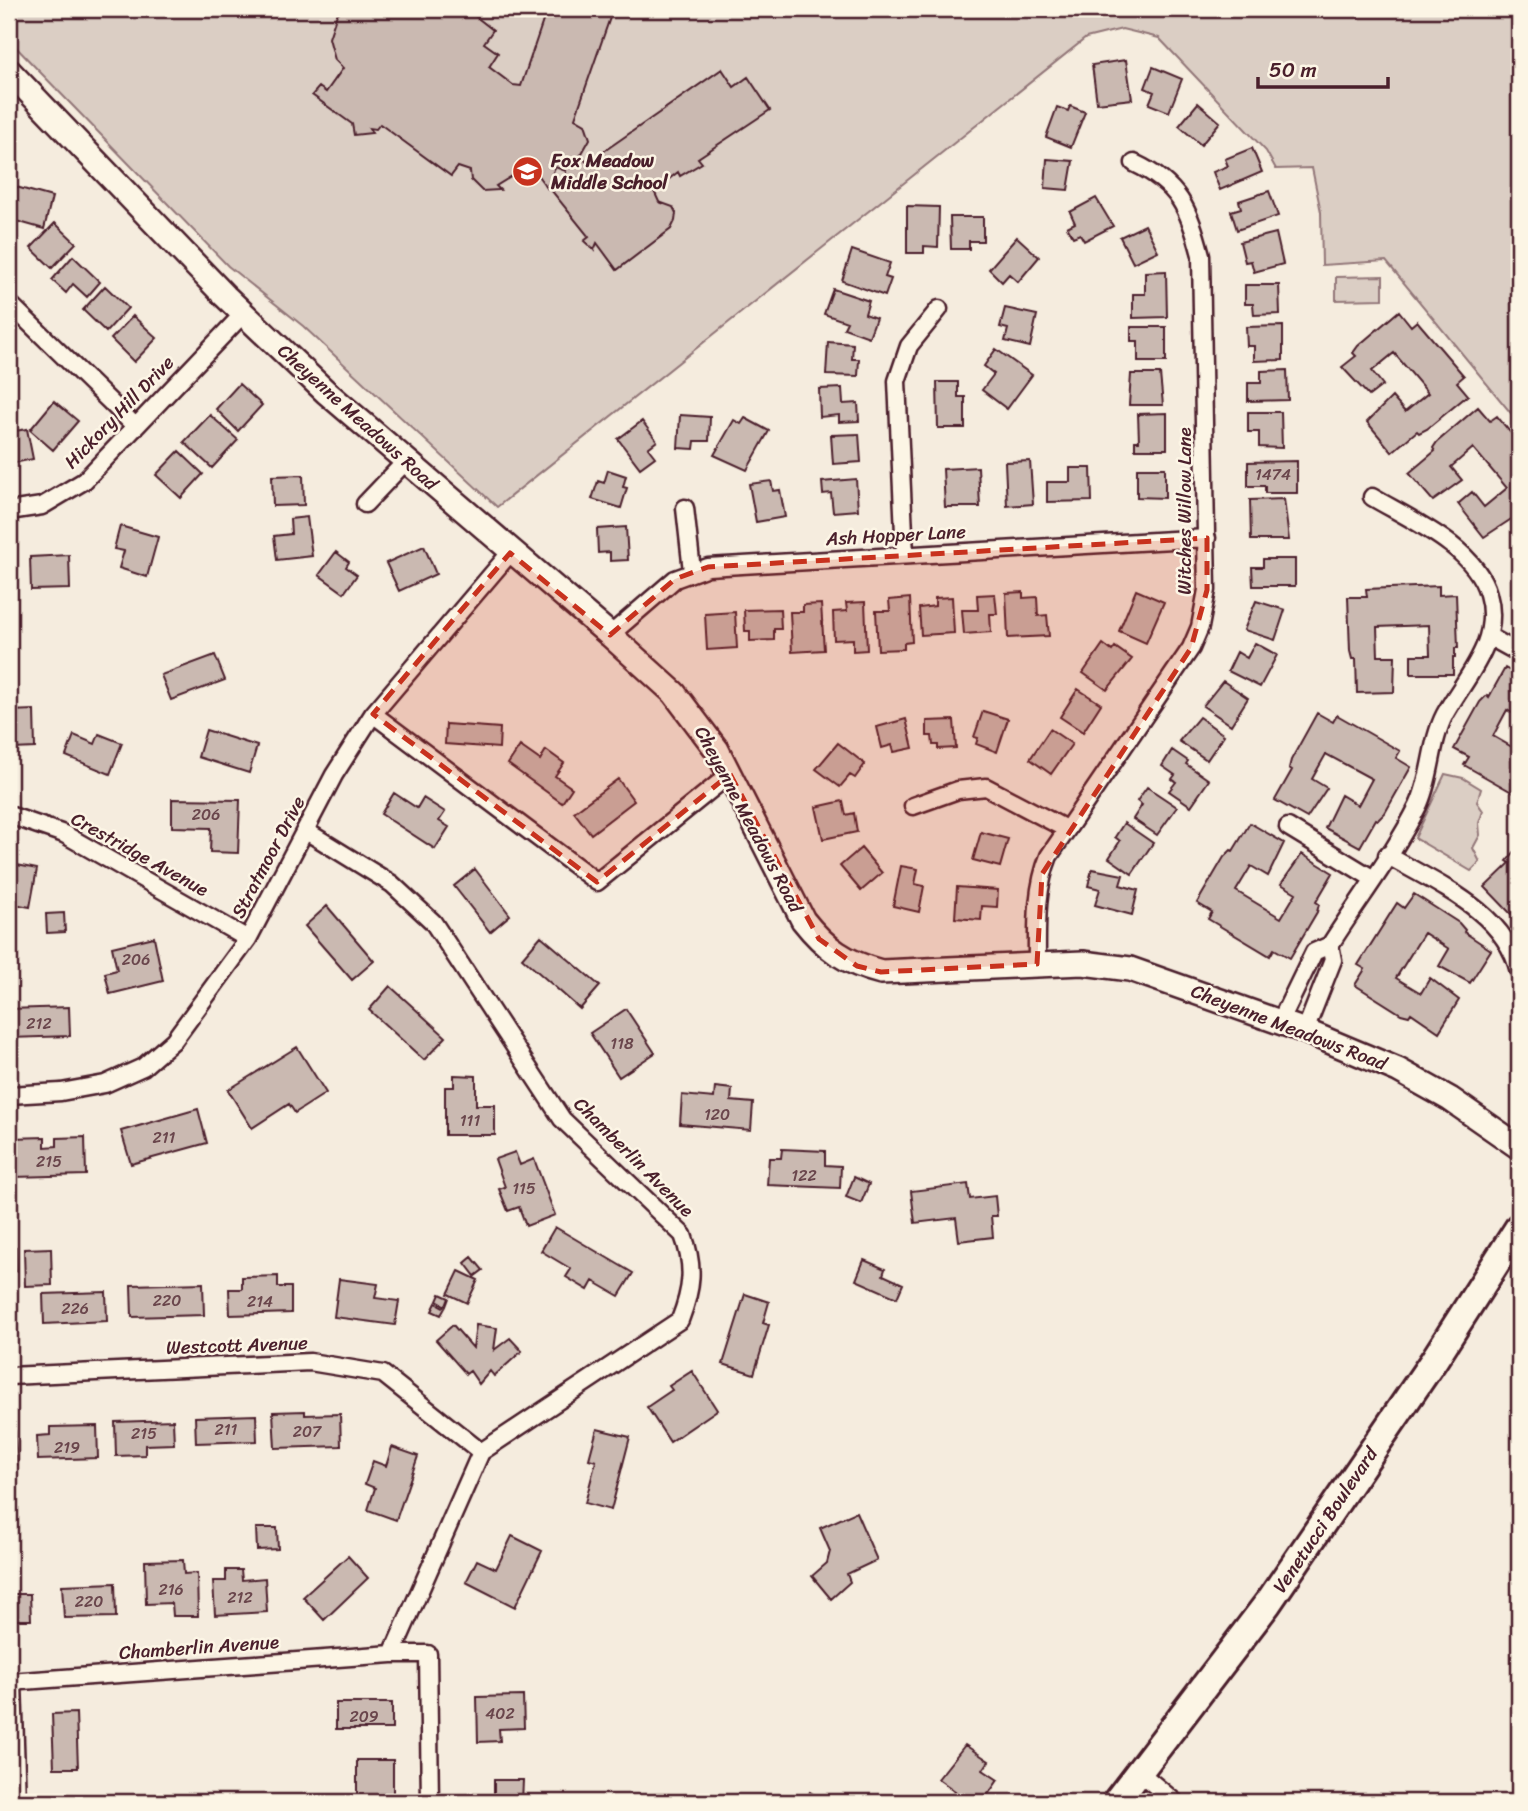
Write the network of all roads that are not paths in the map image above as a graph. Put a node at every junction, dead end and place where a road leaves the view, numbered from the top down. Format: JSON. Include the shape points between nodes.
{"nodes":[{"id":1,"x":9,"y":71,"type":"edge"},
{"id":2,"x":1134,"y":163,"type":"dead end"},
{"id":3,"x":9,"y":303,"type":"edge"},
{"id":4,"x":939,"y":309,"type":"dead end"},
{"id":5,"x":243,"y":314,"type":"junction"},
{"id":6,"x":135,"y":426,"type":"junction"},
{"id":7,"x":406,"y":461,"type":"junction"},
{"id":8,"x":1372,"y":497,"type":"dead end"},
{"id":9,"x":365,"y":504,"type":"dead end"},
{"id":10,"x":685,"y":508,"type":"dead end"},
{"id":11,"x":9,"y":511,"type":"edge"},
{"id":12,"x":1207,"y":538,"type":"junction"},
{"id":13,"x":510,"y":552,"type":"junction"},
{"id":14,"x":905,"y":555,"type":"junction"},
{"id":15,"x":692,"y":571,"type":"junction"},
{"id":16,"x":611,"y":635,"type":"junction"},
{"id":17,"x":1490,"y":637,"type":"junction"},
{"id":18,"x":1519,"y":653,"type":"edge"},
{"id":19,"x":373,"y":714,"type":"junction"},
{"id":20,"x":730,"y":774,"type":"junction"},
{"id":21,"x":913,"y":806,"type":"dead end"},
{"id":22,"x":9,"y":814,"type":"edge"},
{"id":23,"x":1288,"y":827,"type":"dead end"},
{"id":24,"x":1066,"y":829,"type":"junction"},
{"id":25,"x":306,"y":831,"type":"junction"},
{"id":26,"x":1387,"y":855,"type":"junction"},
{"id":27,"x":1372,"y":878,"type":"junction"},
{"id":28,"x":248,"y":939,"type":"junction"},
{"id":29,"x":1330,"y":945,"type":"junction"},
{"id":30,"x":1037,"y":964,"type":"junction"},
{"id":31,"x":1519,"y":972,"type":"edge"},
{"id":32,"x":1280,"y":1022,"type":"junction"},
{"id":33,"x":1304,"y":1031,"type":"junction"},
{"id":34,"x":9,"y":1095,"type":"edge"},
{"id":35,"x":1519,"y":1147,"type":"edge"},
{"id":36,"x":1519,"y":1227,"type":"edge"},
{"id":37,"x":9,"y":1376,"type":"edge"},
{"id":38,"x":481,"y":1452,"type":"junction"},
{"id":39,"x":393,"y":1654,"type":"junction"},
{"id":40,"x":11,"y":1682,"type":"edge"},
{"id":41,"x":1139,"y":1772,"type":"junction"},
{"id":42,"x":17,"y":1802,"type":"edge"},
{"id":43,"x":430,"y":1802,"type":"edge"},
{"id":44,"x":1116,"y":1802,"type":"edge"},
{"id":45,"x":1175,"y":1802,"type":"edge"}],
"edges":[{"from":1,"to":5,"type":"main road","name":"Cheyenne Meadows Road"},
{"from":2,"to":12,"type":"street","name":"Witches Willow Lane","via":[[1172,188],[1194,227],[1201,255]]},
{"from":3,"to":6,"type":"street"},
{"from":4,"to":14,"type":"street","via":[[909,346],[897,381]]},
{"from":5,"to":6,"type":"street","name":"Hickory Hill Drive"},
{"from":5,"to":7,"type":"main road","name":"Cheyenne Meadows Road"},
{"from":6,"to":11,"type":"street","name":"Hickory Hill Drive","via":[[84,481],[62,496],[42,506]]},
{"from":7,"to":9,"type":"street"},
{"from":7,"to":13,"type":"main road","name":"Cheyenne Meadows Road"},
{"from":8,"to":17,"type":"street","via":[[1449,545],[1475,568],[1489,594]]},
{"from":10,"to":15,"type":"street"},
{"from":12,"to":14,"type":"street","name":"Ash Hopper Lane"},
{"from":12,"to":24,"type":"street","name":"Witches Willow Lane","via":[[1207,590],[1191,648]]},
{"from":13,"to":16,"type":"main road","name":"Cheyenne Meadows Road"},
{"from":13,"to":19,"type":"street","name":"Stratmoor Drive"},
{"from":14,"to":15,"type":"street","name":"Ash Hopper Lane"},
{"from":15,"to":16,"type":"street","name":"Ash Hopper Lane","via":[[675,579]]},
{"from":16,"to":20,"type":"main road","name":"Cheyenne Meadows Road","via":[[674,692]]},
{"from":17,"to":18,"type":"street"},
{"from":17,"to":26,"type":"street","via":[[1445,714],[1425,789]]},
{"from":19,"to":20,"type":"street","via":[[597,882]]},
{"from":19,"to":25,"type":"street","name":"Stratmoor Drive","via":[[334,775]]},
{"from":20,"to":30,"type":"main road","name":"Cheyenne Meadows Road","via":[[803,920],[838,956],[881,972]]},
{"from":21,"to":24,"type":"street","via":[[958,790],[986,788]]},
{"from":22,"to":28,"type":"street","name":"Crestridge Avenue","via":[[64,834]]},
{"from":23,"to":27,"type":"street"},
{"from":24,"to":30,"type":"street","name":"Witches Willow Lane","via":[[1042,874]]},
{"from":25,"to":28,"type":"street","name":"Stratmoor Drive"},
{"from":25,"to":38,"type":"street","name":"Chamberlin Avenue","via":[[391,884],[433,922],[562,1119],[683,1236],[692,1261],[691,1290],[680,1320]]},
{"from":26,"to":27,"type":"street"},
{"from":26,"to":31,"type":"street","via":[[1486,918],[1508,943]]},
{"from":27,"to":29,"type":"street"},
{"from":28,"to":34,"type":"street","name":"Stratmoor Drive","via":[[174,1040],[143,1067],[105,1084],[61,1093]]},
{"from":29,"to":32,"type":"street","via":[[1314,952]]},
{"from":29,"to":33,"type":"street","via":[[1334,960]]},
{"from":30,"to":32,"type":"main road","name":"Cheyenne Meadows Road","via":[[1130,968]]},
{"from":32,"to":33,"type":"main road","name":"Cheyenne Meadows Road"},
{"from":33,"to":35,"type":"main road","name":"Cheyenne Meadows Road","via":[[1398,1070]]},
{"from":36,"to":41,"type":"main road","name":"Venetucci Boulevard","via":[[1268,1603]]},
{"from":37,"to":38,"type":"street","name":"Westcott Avenue","via":[[310,1362],[383,1374]]},
{"from":38,"to":39,"type":"street"},
{"from":39,"to":40,"type":"street","name":"Chamberlin Avenue"},
{"from":39,"to":43,"type":"street","name":"Chamberlin Avenue","via":[[429,1654]]},
{"from":40,"to":42,"type":"street"},
{"from":41,"to":44,"type":"main road","name":"Venetucci Boulevard"},
{"from":41,"to":45,"type":"street"}]}
